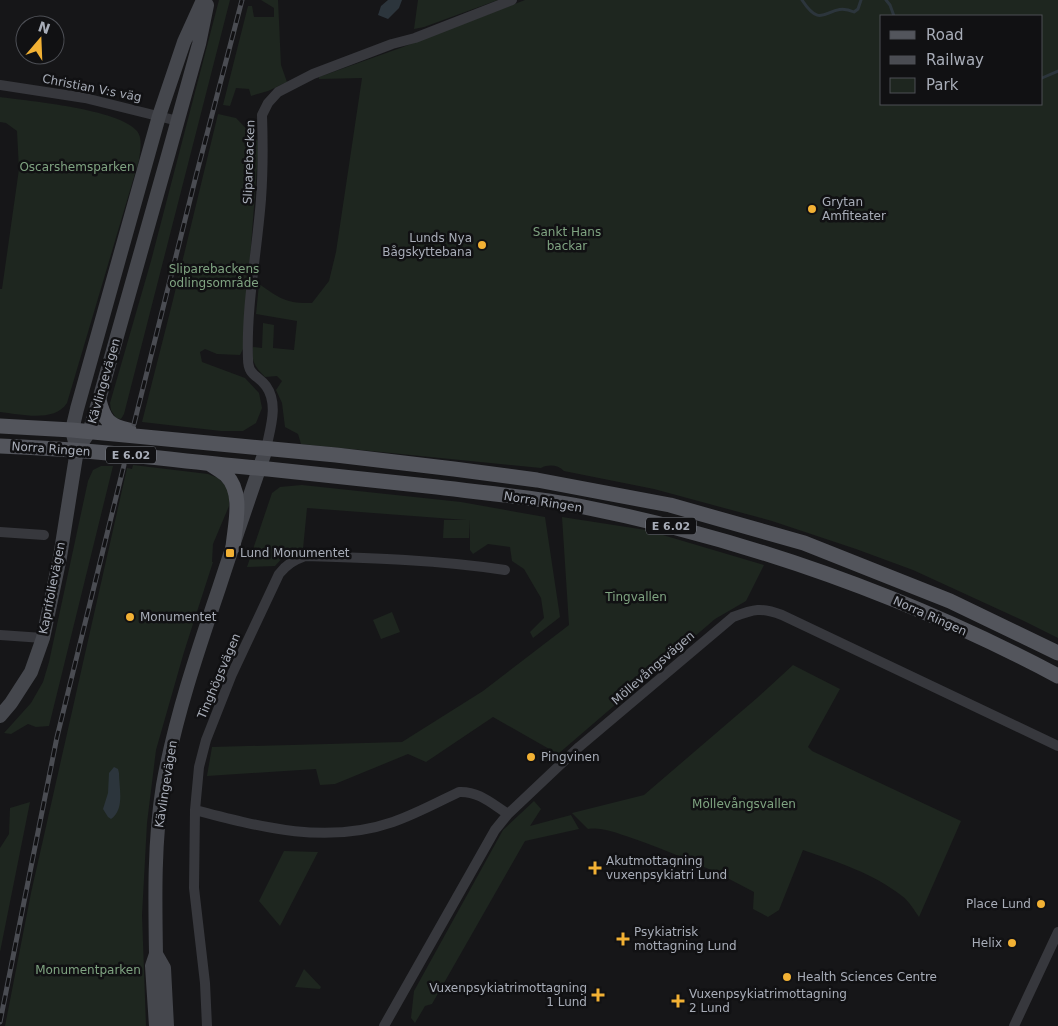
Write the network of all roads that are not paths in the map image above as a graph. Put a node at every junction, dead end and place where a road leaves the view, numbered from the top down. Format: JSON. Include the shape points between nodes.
{"nodes":[{"id":1,"x":203,"y":0,"type":"edge"},
{"id":2,"x":208,"y":0,"type":"edge"},
{"id":3,"x":512,"y":0,"type":"edge"},
{"id":4,"x":0,"y":85,"type":"edge"},
{"id":5,"x":159,"y":116,"type":"junction"},
{"id":6,"x":178,"y":121,"type":"junction"},
{"id":7,"x":99,"y":400,"type":"junction"},
{"id":8,"x":0,"y":426,"type":"edge"},
{"id":9,"x":72,"y":430,"type":"junction"},
{"id":10,"x":89,"y":432,"type":"junction"},
{"id":11,"x":172,"y":441,"type":"junction"},
{"id":12,"x":0,"y":446,"type":"edge"},
{"id":13,"x":266,"y":449,"type":"junction"},
{"id":14,"x":77,"y":450,"type":"junction"},
{"id":15,"x":208,"y":463,"type":"junction"},
{"id":16,"x":259,"y":468,"type":"junction"},
{"id":17,"x":0,"y":532,"type":"edge"},
{"id":18,"x":44,"y":535,"type":"dead end"},
{"id":19,"x":233,"y":547,"type":"junction"},
{"id":20,"x":506,"y":570,"type":"dead end"},
{"id":21,"x":0,"y":635,"type":"edge"},
{"id":22,"x":43,"y":638,"type":"junction"},
{"id":23,"x":1058,"y":653,"type":"edge"},
{"id":24,"x":1058,"y":676,"type":"edge"},
{"id":25,"x":0,"y":716,"type":"edge"},
{"id":26,"x":1058,"y":746,"type":"edge"},
{"id":27,"x":195,"y":810,"type":"junction"},
{"id":28,"x":508,"y":814,"type":"junction"},
{"id":29,"x":1058,"y":932,"type":"edge"},
{"id":30,"x":156,"y":954,"type":"junction"},
{"id":31,"x":156,"y":1026,"type":"edge"},
{"id":32,"x":167,"y":1026,"type":"edge"},
{"id":33,"x":207,"y":1026,"type":"edge"},
{"id":34,"x":384,"y":1026,"type":"edge"},
{"id":35,"x":1014,"y":1026,"type":"edge"}],
"edges":[{"from":1,"to":5,"type":"main road","name":"Kävlingevägen","via":[[184,42]]},
{"from":2,"to":6,"type":"main road","name":"Kävlingevägen"},
{"from":3,"to":13,"type":"street","name":"Sliparebacken","via":[[313,74],[278,92],[268,103],[262,115],[261,199],[248,348],[252,374],[265,385],[272,398],[273,411]]},
{"from":4,"to":5,"type":"street","name":"Christian V:s väg","via":[[63,94]]},
{"from":5,"to":6,"type":"street","name":"Christian V:s väg"},
{"from":5,"to":9,"type":"main road","name":"Kävlingevägen"},
{"from":6,"to":7,"type":"main road","name":"Kävlingevägen"},
{"from":7,"to":10,"type":"main road","name":"Kävlingevägen"},
{"from":7,"to":11,"type":"main road","via":[[102,415],[113,425]]},
{"from":8,"to":9,"type":"main road","name":"Norra Ringen","number":"E 6.02"},
{"from":9,"to":10,"type":"main road","name":"Norra Ringen","number":"E 6.02"},
{"from":9,"to":14,"type":"main road","name":"Kävlingevägen"},
{"from":10,"to":11,"type":"main road","name":"Norra Ringen","number":"E 6.02"},
{"from":10,"to":14,"type":"main road","name":"Kävlingevägen"},
{"from":11,"to":13,"type":"main road","name":"Norra Ringen","number":"E 6.02"},
{"from":12,"to":14,"type":"main road","name":"Norra Ringen","number":"E 6.02"},
{"from":13,"to":16,"type":"main road","name":"Kävlingevägen"},
{"from":13,"to":23,"type":"main road","name":"Norra Ringen","number":"E 6.02","via":[[537,480],[670,505],[804,543],[950,601]]},
{"from":14,"to":15,"type":"main road","name":"Norra Ringen","number":"E 6.02"},
{"from":14,"to":22,"type":"main road","name":"Kaprifolievägen"},
{"from":15,"to":16,"type":"main road","name":"Norra Ringen","number":"E 6.02"},
{"from":15,"to":19,"type":"main road","via":[[225,474],[235,486]]},
{"from":16,"to":19,"type":"main road","name":"Kävlingevägen"},
{"from":16,"to":24,"type":"main road","name":"Norra Ringen","number":"E 6.02","via":[[538,500],[664,524],[747,547],[877,593],[942,620]]},
{"from":17,"to":18,"type":"street"},
{"from":19,"to":30,"type":"main road","name":"Kävlingevägen","via":[[194,660],[163,786],[156,861]]},
{"from":20,"to":27,"type":"street","name":"Tinghögsvägen","via":[[430,562],[305,556],[286,565],[232,674],[206,740],[199,767]]},
{"from":21,"to":22,"type":"street"},
{"from":22,"to":25,"type":"main road","name":"Kaprifolievägen","via":[[31,672]]},
{"from":26,"to":28,"type":"street","name":"Möllevångsvägen","via":[[789,618],[755,609],[733,617],[579,747]]},
{"from":27,"to":28,"type":"street","via":[[287,832],[319,833],[377,827],[459,792],[470,792]]},
{"from":27,"to":33,"type":"street","name":"Tinghögsvägen","via":[[194,888]]},
{"from":28,"to":34,"type":"street","name":"Möllevångsvägen","via":[[495,830]]},
{"from":29,"to":35,"type":"street"},
{"from":30,"to":31,"type":"main road","name":"Kävlingevägen","via":[[152,966]]},
{"from":30,"to":32,"type":"main road","name":"Kävlingevägen","via":[[164,968]]}]}
